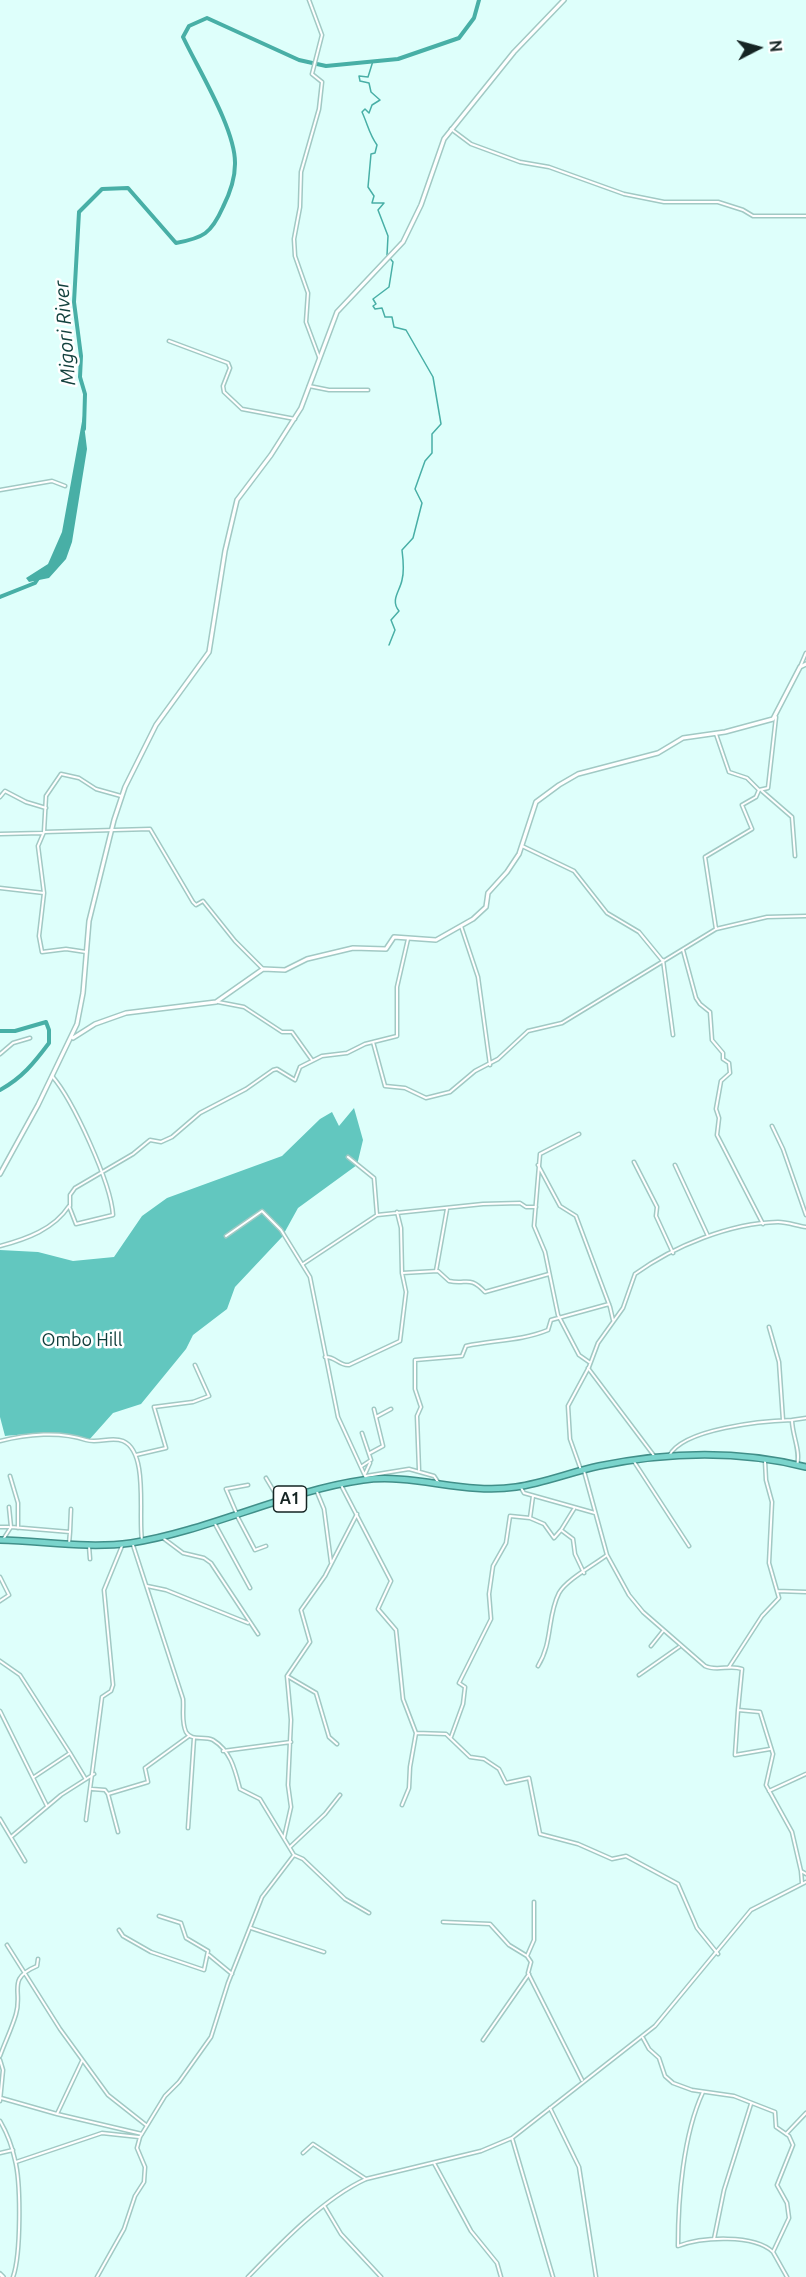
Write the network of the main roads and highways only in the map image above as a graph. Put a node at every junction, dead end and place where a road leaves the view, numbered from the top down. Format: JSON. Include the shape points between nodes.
{"nodes":[{"id":1,"x":806,"y":1467,"type":"edge"},
{"id":2,"x":1,"y":1540,"type":"edge"}],
"edges":[{"from":1,"to":2,"type":"highway","number":"A1","via":[[716,1455],[669,1456],[487,1489],[366,1477],[122,1544],[89,1546]]}]}
